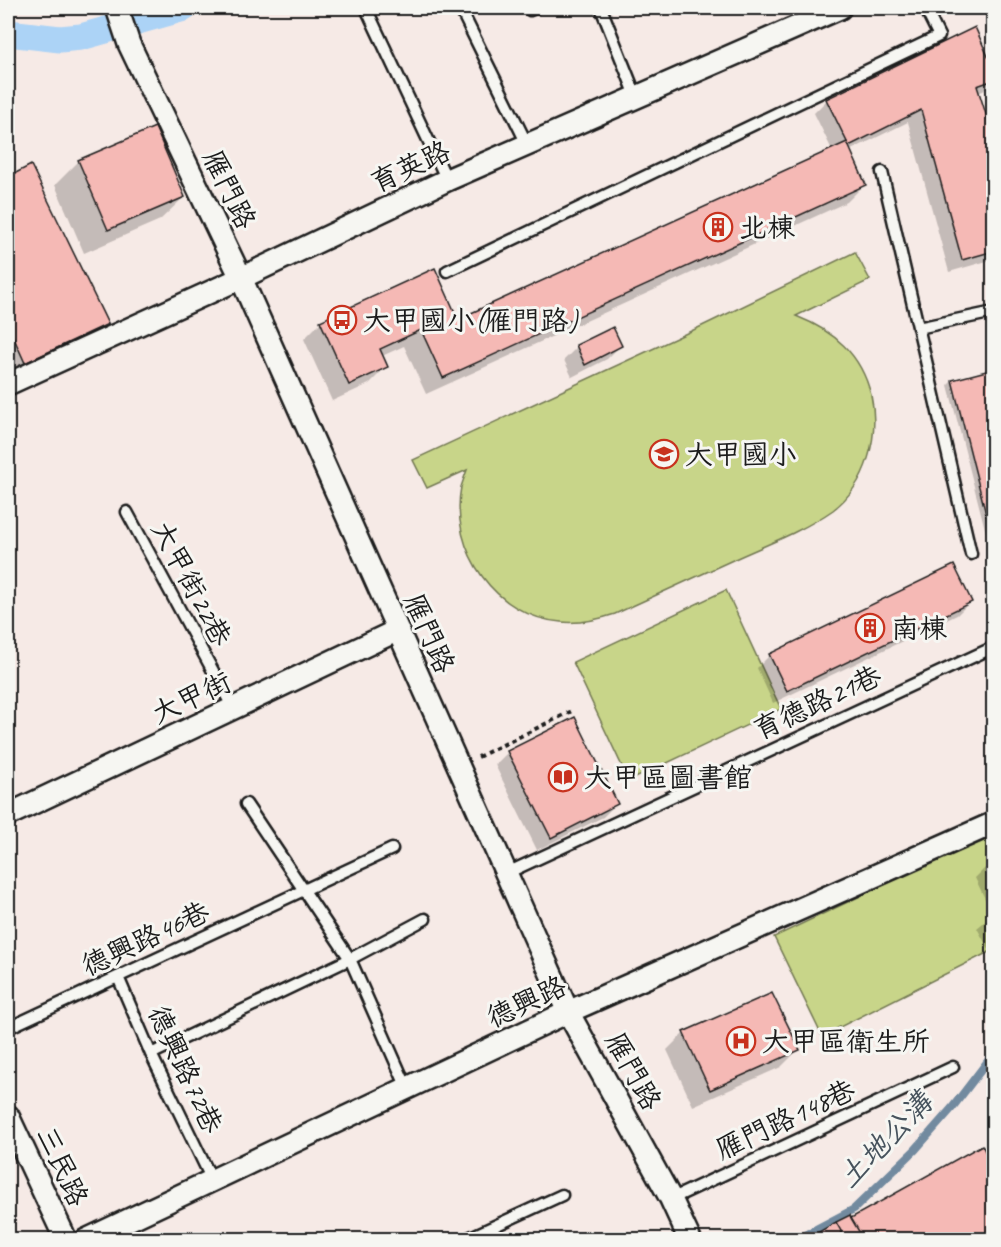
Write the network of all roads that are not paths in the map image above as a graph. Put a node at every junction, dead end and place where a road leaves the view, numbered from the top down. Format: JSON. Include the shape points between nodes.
{"nodes":[{"id":1,"x":366,"y":8,"type":"edge"},
{"id":2,"x":460,"y":8,"type":"edge"},
{"id":3,"x":601,"y":8,"type":"edge"},
{"id":4,"x":837,"y":8,"type":"edge"},
{"id":5,"x":925,"y":8,"type":"edge"},
{"id":6,"x":118,"y":10,"type":"edge"},
{"id":7,"x":636,"y":96,"type":"junction"},
{"id":8,"x":527,"y":144,"type":"junction"},
{"id":9,"x":882,"y":172,"type":"dead end"},
{"id":10,"x":447,"y":180,"type":"junction"},
{"id":11,"x":447,"y":272,"type":"dead end"},
{"id":12,"x":241,"y":278,"type":"junction"},
{"id":13,"x":993,"y":312,"type":"edge"},
{"id":14,"x":918,"y":328,"type":"junction"},
{"id":15,"x":8,"y":384,"type":"edge"},
{"id":16,"x":127,"y":512,"type":"dead end"},
{"id":17,"x":971,"y":554,"type":"dead end"},
{"id":18,"x":398,"y":630,"type":"junction"},
{"id":19,"x":993,"y":647,"type":"edge"},
{"id":20,"x":233,"y":708,"type":"junction"},
{"id":21,"x":246,"y":804,"type":"dead end"},
{"id":22,"x":8,"y":815,"type":"edge"},
{"id":23,"x":993,"y":823,"type":"edge"},
{"id":24,"x":392,"y":849,"type":"dead end"},
{"id":25,"x":507,"y":873,"type":"junction"},
{"id":26,"x":303,"y":890,"type":"junction"},
{"id":27,"x":425,"y":919,"type":"dead end"},
{"id":28,"x":350,"y":959,"type":"junction"},
{"id":29,"x":118,"y":977,"type":"junction"},
{"id":30,"x":568,"y":1011,"type":"junction"},
{"id":31,"x":8,"y":1028,"type":"edge"},
{"id":32,"x":151,"y":1054,"type":"junction"},
{"id":33,"x":953,"y":1067,"type":"dead end"},
{"id":34,"x":407,"y":1088,"type":"junction"},
{"id":35,"x":8,"y":1116,"type":"edge"},
{"id":36,"x":212,"y":1180,"type":"junction"},
{"id":37,"x":562,"y":1195,"type":"dead end"},
{"id":38,"x":671,"y":1199,"type":"junction"},
{"id":39,"x":66,"y":1239,"type":"edge"},
{"id":40,"x":86,"y":1239,"type":"edge"},
{"id":41,"x":464,"y":1239,"type":"edge"},
{"id":42,"x":690,"y":1239,"type":"edge"}],
"edges":[{"from":1,"to":10,"type":"lane"},
{"from":2,"to":8,"type":"lane"},
{"from":3,"to":7,"type":"lane"},
{"from":4,"to":7,"type":"street","name":"育英路"},
{"from":5,"to":11,"type":"lane","via":[[939,36]]},
{"from":6,"to":12,"type":"street","name":"雁門路","via":[[129,44]]},
{"from":7,"to":8,"type":"street","name":"育英路"},
{"from":8,"to":10,"type":"street","name":"育英路"},
{"from":9,"to":14,"type":"lane"},
{"from":10,"to":12,"type":"street","name":"育英路"},
{"from":12,"to":15,"type":"street","name":"育英路"},
{"from":12,"to":18,"type":"street","name":"雁門路"},
{"from":13,"to":14,"type":"lane"},
{"from":14,"to":17,"type":"lane"},
{"from":16,"to":20,"type":"lane","name":"大甲街22巷"},
{"from":18,"to":20,"type":"street","name":"大甲街"},
{"from":18,"to":25,"type":"street","name":"雁門路"},
{"from":19,"to":25,"type":"lane","name":"育德路21巷"},
{"from":20,"to":22,"type":"street","name":"大甲街"},
{"from":21,"to":26,"type":"lane"},
{"from":23,"to":30,"type":"street","name":"德興路"},
{"from":24,"to":26,"type":"lane","name":"德興路46巷"},
{"from":25,"to":30,"type":"street","name":"雁門路"},
{"from":26,"to":28,"type":"lane"},
{"from":26,"to":29,"type":"lane","name":"德興路46巷"},
{"from":27,"to":28,"type":"lane"},
{"from":28,"to":32,"type":"lane"},
{"from":28,"to":34,"type":"lane"},
{"from":29,"to":31,"type":"lane","name":"德興路46巷"},
{"from":29,"to":32,"type":"lane","name":"德興路72巷"},
{"from":30,"to":34,"type":"street","name":"德興路"},
{"from":30,"to":38,"type":"street","name":"雁門路"},
{"from":32,"to":36,"type":"lane","name":"德興路72巷"},
{"from":33,"to":38,"type":"lane","name":"雁門路148巷"},
{"from":34,"to":36,"type":"street","name":"德興路"},
{"from":35,"to":39,"type":"street","name":"三民路"},
{"from":36,"to":40,"type":"street","name":"德興路"},
{"from":37,"to":41,"type":"lane"},
{"from":38,"to":42,"type":"street","name":"雁門路"}]}
